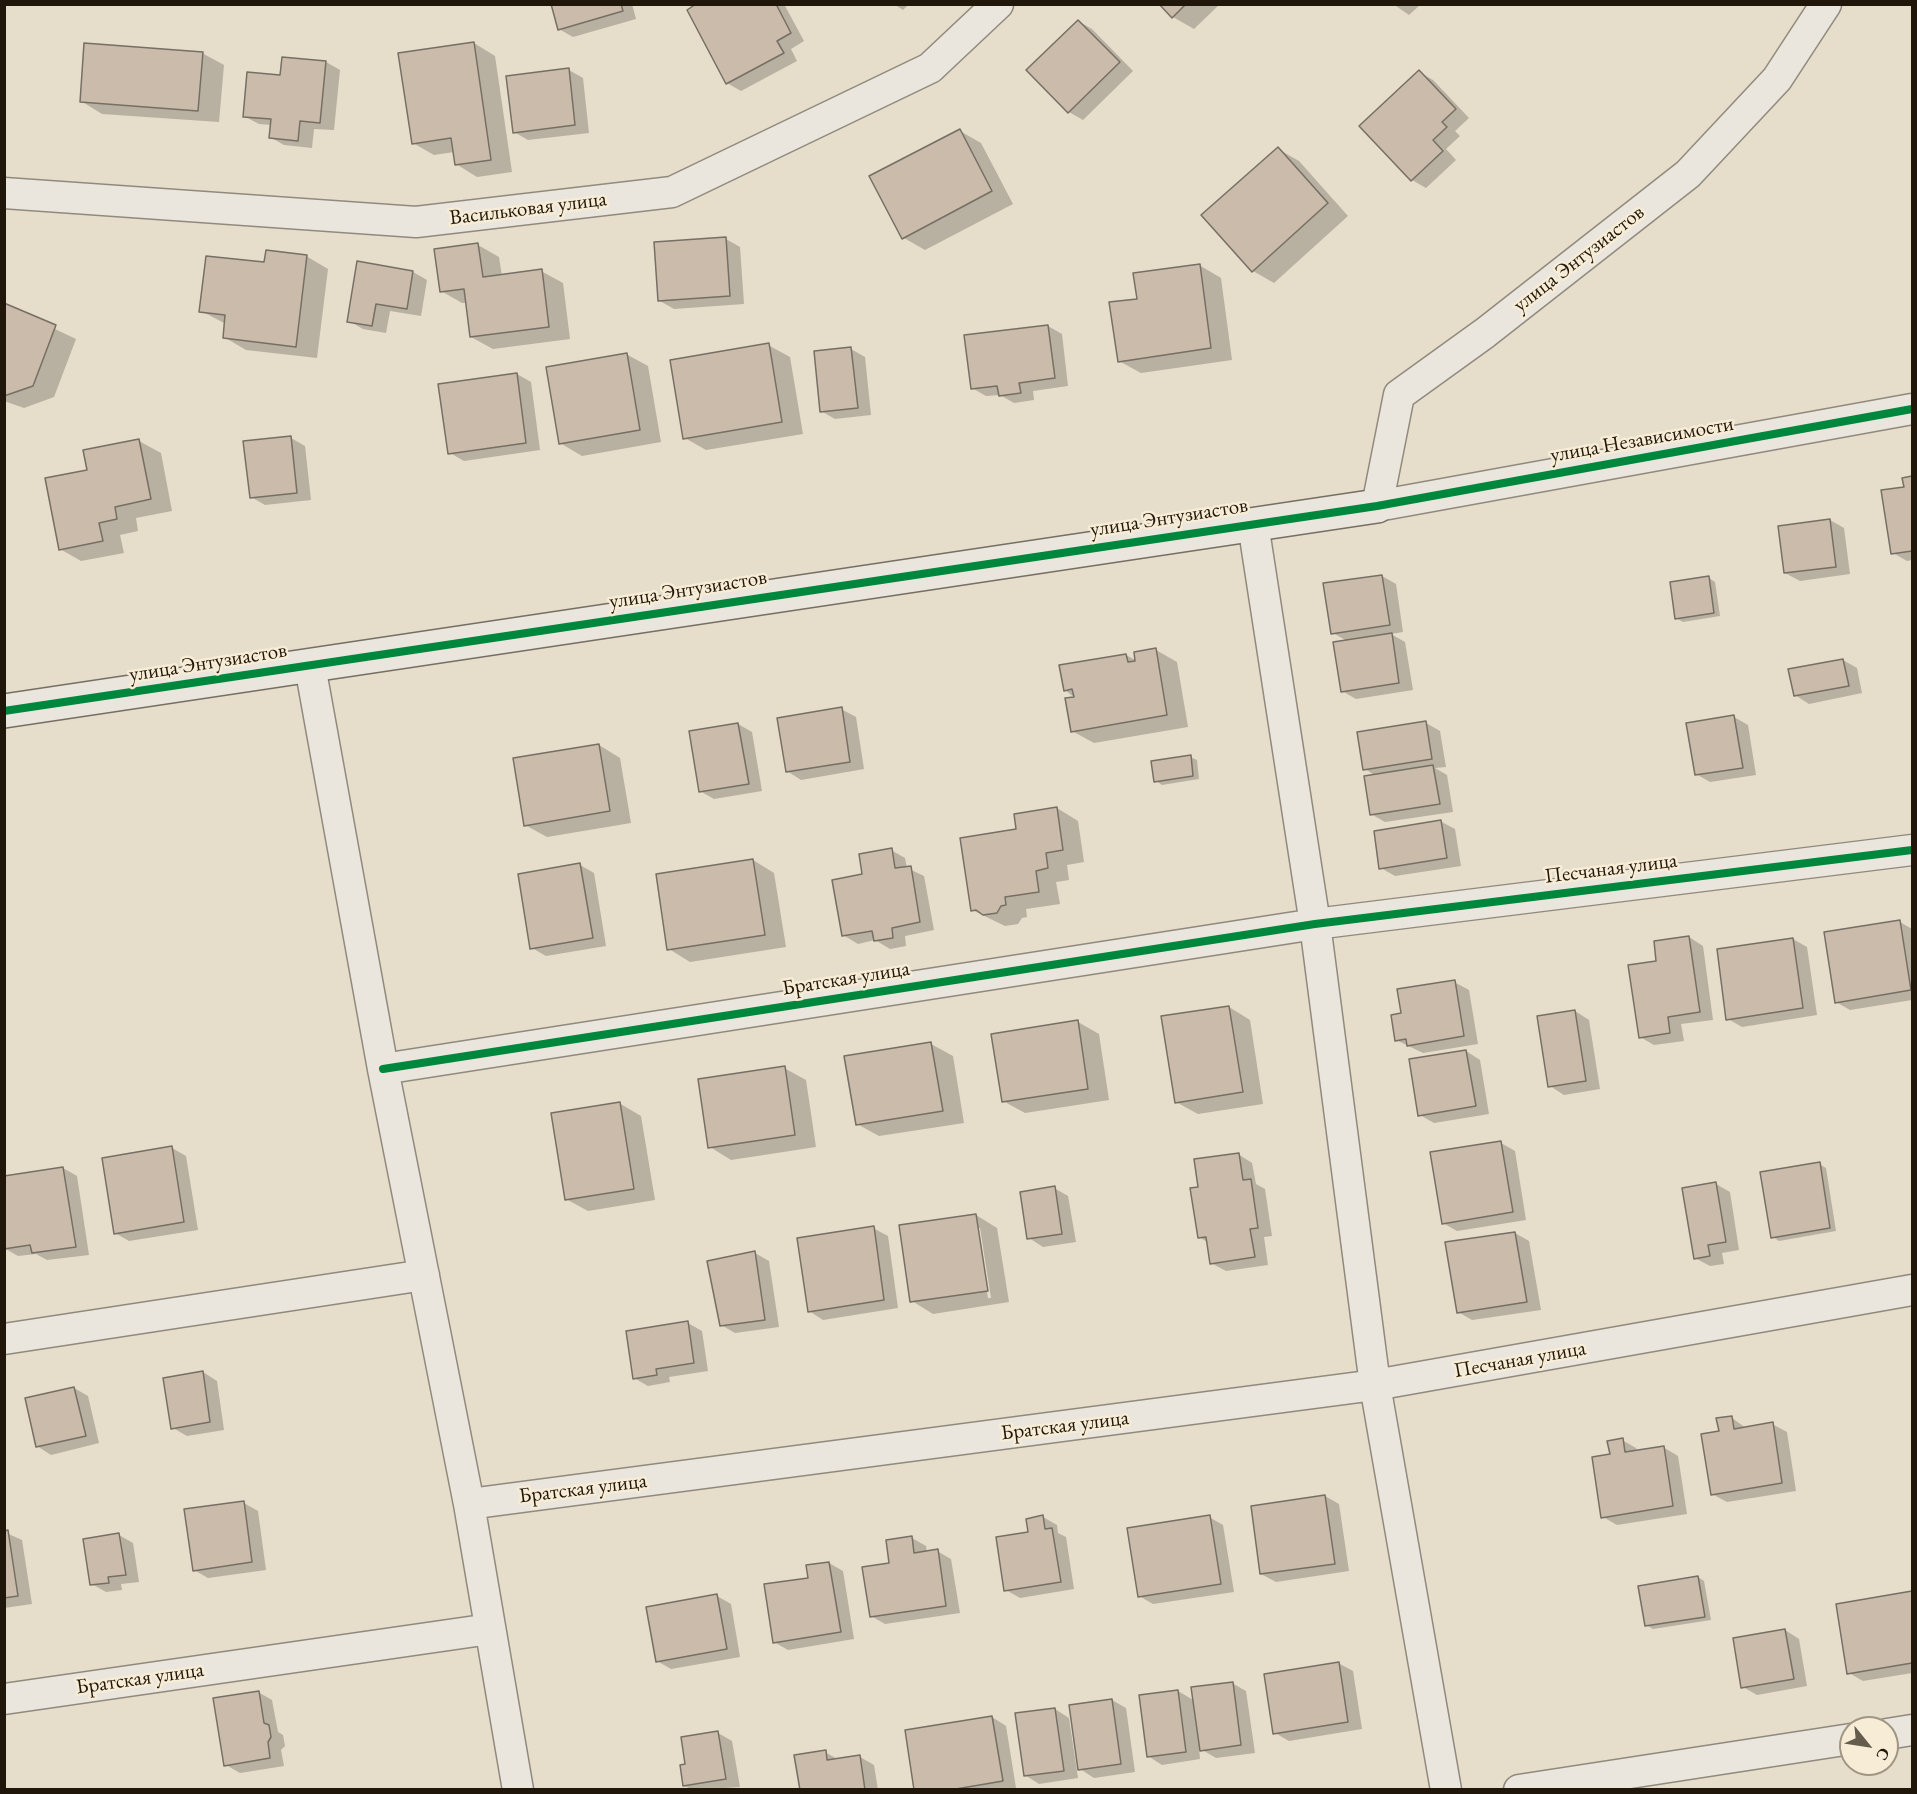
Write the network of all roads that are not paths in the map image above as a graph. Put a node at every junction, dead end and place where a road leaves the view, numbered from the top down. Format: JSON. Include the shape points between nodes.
{"nodes":[{"id":1,"x":998,"y":4,"type":"edge"},
{"id":2,"x":1826,"y":4,"type":"edge"},
{"id":3,"x":4,"y":193,"type":"edge"},
{"id":4,"x":1912,"y":409,"type":"edge"},
{"id":5,"x":1377,"y":506,"type":"junction"},
{"id":6,"x":1254,"y":524,"type":"junction"},
{"id":7,"x":310,"y":666,"type":"junction"},
{"id":8,"x":4,"y":711,"type":"edge"},
{"id":9,"x":1912,"y":850,"type":"edge"},
{"id":10,"x":1315,"y":924,"type":"junction"},
{"id":11,"x":383,"y":1069,"type":"junction"},
{"id":12,"x":423,"y":1275,"type":"junction"},
{"id":13,"x":1912,"y":1290,"type":"edge"},
{"id":14,"x":4,"y":1339,"type":"edge"},
{"id":15,"x":1375,"y":1385,"type":"junction"},
{"id":16,"x":469,"y":1504,"type":"junction"},
{"id":17,"x":490,"y":1629,"type":"junction"},
{"id":18,"x":4,"y":1699,"type":"edge"},
{"id":19,"x":1839,"y":1741,"type":"edge"},
{"id":20,"x":518,"y":1790,"type":"edge"},
{"id":21,"x":1446,"y":1790,"type":"edge"},
{"id":22,"x":1519,"y":1790,"type":"edge"}],
"edges":[{"from":1,"to":3,"type":"street","name":"Васильковая улица","via":[[930,68],[672,192],[416,222]]},
{"from":2,"to":5,"type":"street","name":"улица Энтузиастов","via":[[1777,79],[1688,174],[1399,395]]},
{"from":4,"to":5,"type":"street","name":"улица Независимости"},
{"from":5,"to":6,"type":"street","name":"улица Энтузиастов"},
{"from":6,"to":7,"type":"street","name":"улица Энтузиастов"},
{"from":6,"to":10,"type":"street"},
{"from":7,"to":8,"type":"street","name":"улица Энтузиастов"},
{"from":7,"to":11,"type":"street"},
{"from":9,"to":10,"type":"street","name":"Песчаная улица"},
{"from":10,"to":11,"type":"street","name":"Братская улица"},
{"from":10,"to":15,"type":"street"},
{"from":11,"to":12,"type":"street"},
{"from":12,"to":14,"type":"street"},
{"from":12,"to":16,"type":"street"},
{"from":13,"to":15,"type":"street","name":"Песчаная улица"},
{"from":15,"to":16,"type":"street","name":"Братская улица"},
{"from":15,"to":21,"type":"street"},
{"from":16,"to":17,"type":"street"},
{"from":17,"to":18,"type":"street","name":"Братская улица"},
{"from":17,"to":20,"type":"street"},
{"from":19,"to":22,"type":"street"}]}
